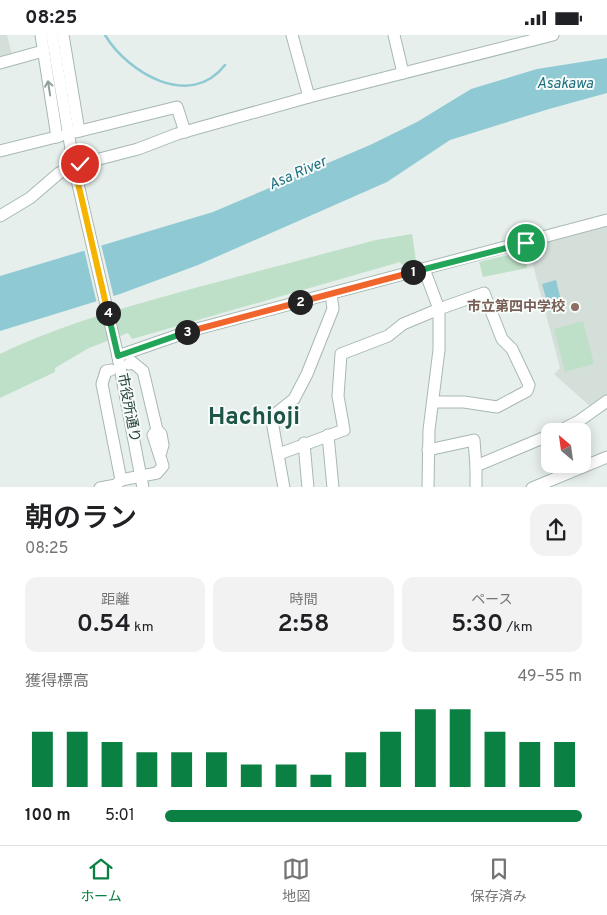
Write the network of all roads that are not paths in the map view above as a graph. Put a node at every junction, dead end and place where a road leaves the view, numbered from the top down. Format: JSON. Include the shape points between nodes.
{"nodes":[{"id":1,"x":35,"y":35,"type":"edge"},
{"id":2,"x":41,"y":35,"type":"edge"},
{"id":3,"x":52,"y":35,"type":"edge"},
{"id":4,"x":63,"y":35,"type":"edge"},
{"id":5,"x":292,"y":35,"type":"edge"},
{"id":6,"x":394,"y":35,"type":"edge"},
{"id":7,"x":553,"y":35,"type":"edge"},
{"id":8,"x":521,"y":39,"type":"edge"},
{"id":9,"x":40,"y":52,"type":"junction"},
{"id":10,"x":0,"y":63,"type":"edge"},
{"id":11,"x":403,"y":73,"type":"junction"},
{"id":12,"x":309,"y":97,"type":"junction"},
{"id":13,"x":185,"y":132,"type":"junction"},
{"id":14,"x":0,"y":151,"type":"edge"},
{"id":15,"x":74,"y":169,"type":"junction"},
{"id":16,"x":0,"y":216,"type":"edge"},
{"id":17,"x":607,"y":220,"type":"edge"},
{"id":18,"x":424,"y":269,"type":"junction"},
{"id":19,"x":331,"y":294,"type":"junction"},
{"id":20,"x":439,"y":309,"type":"junction"},
{"id":21,"x":117,"y":354,"type":"junction"},
{"id":22,"x":129,"y":364,"type":"dead end"},
{"id":23,"x":111,"y":370,"type":"dead end"},
{"id":24,"x":607,"y":401,"type":"edge"},
{"id":25,"x":433,"y":402,"type":"junction"},
{"id":26,"x":575,"y":423,"type":"edge"},
{"id":27,"x":328,"y":435,"type":"junction"},
{"id":28,"x":541,"y":439,"type":"edge"},
{"id":29,"x":304,"y":443,"type":"junction"},
{"id":30,"x":428,"y":450,"type":"junction"},
{"id":31,"x":280,"y":454,"type":"junction"},
{"id":32,"x":607,"y":457,"type":"edge"},
{"id":33,"x":476,"y":466,"type":"junction"},
{"id":34,"x":121,"y":480,"type":"junction"},
{"id":35,"x":560,"y":480,"type":"edge"},
{"id":36,"x":142,"y":482,"type":"edge"},
{"id":37,"x":100,"y":487,"type":"edge"},
{"id":38,"x":284,"y":487,"type":"edge"},
{"id":39,"x":308,"y":487,"type":"edge"},
{"id":40,"x":334,"y":487,"type":"edge"},
{"id":41,"x":428,"y":487,"type":"edge"},
{"id":42,"x":476,"y":487,"type":"edge"},
{"id":43,"x":532,"y":487,"type":"edge"}],
"edges":[{"from":1,"to":9,"type":"street"},
{"from":2,"to":9,"type":"street"},
{"from":3,"to":15,"type":"street","name":"市役所通り"},
{"from":4,"to":13,"type":"street","via":[[78,132],[177,107]]},
{"from":5,"to":12,"type":"street"},
{"from":6,"to":11,"type":"street"},
{"from":7,"to":8,"type":"street"},
{"from":8,"to":11,"type":"street"},
{"from":9,"to":10,"type":"street"},
{"from":14,"to":9,"type":"street","one_way":true,"via":[[58,136]]},
{"from":11,"to":12,"type":"street"},
{"from":12,"to":13,"type":"street"},
{"from":13,"to":15,"type":"street"},
{"from":15,"to":16,"type":"street","via":[[59,173]]},
{"from":15,"to":21,"type":"street","name":"市役所通り"},
{"from":17,"to":18,"type":"street"},
{"from":18,"to":19,"type":"street"},
{"from":18,"to":20,"type":"street"},
{"from":19,"to":21,"type":"street","via":[[193,330]]},
{"from":19,"to":31,"type":"street","via":[[333,309],[307,374],[294,399],[274,415],[272,421]]},
{"from":20,"to":25,"type":"street","via":[[439,350]]},
{"from":20,"to":25,"type":"street","via":[[484,293],[502,339],[512,349],[529,385],[527,391],[497,407]]},
{"from":20,"to":27,"type":"street","via":[[403,324],[388,336],[341,354],[338,396],[344,430]]},
{"from":21,"to":36,"type":"street","name":"市役所通り"},
{"from":22,"to":36,"type":"street","via":[[132,362],[143,371],[157,430],[153,435],[155,447],[163,466],[158,473]]},
{"from":23,"to":34,"type":"street","via":[[106,371],[102,384],[109,434]]},
{"from":24,"to":26,"type":"street"},
{"from":25,"to":30,"type":"street"},
{"from":27,"to":29,"type":"street"},
{"from":27,"to":40,"type":"street"},
{"from":28,"to":33,"type":"street"},
{"from":29,"to":31,"type":"street"},
{"from":29,"to":39,"type":"street"},
{"from":30,"to":33,"type":"street","via":[[474,440]]},
{"from":30,"to":41,"type":"street"},
{"from":31,"to":38,"type":"street"},
{"from":32,"to":35,"type":"street"},
{"from":33,"to":42,"type":"street"},
{"from":34,"to":36,"type":"street"},
{"from":34,"to":37,"type":"street","via":[[116,485]]},
{"from":35,"to":43,"type":"street"}]}
